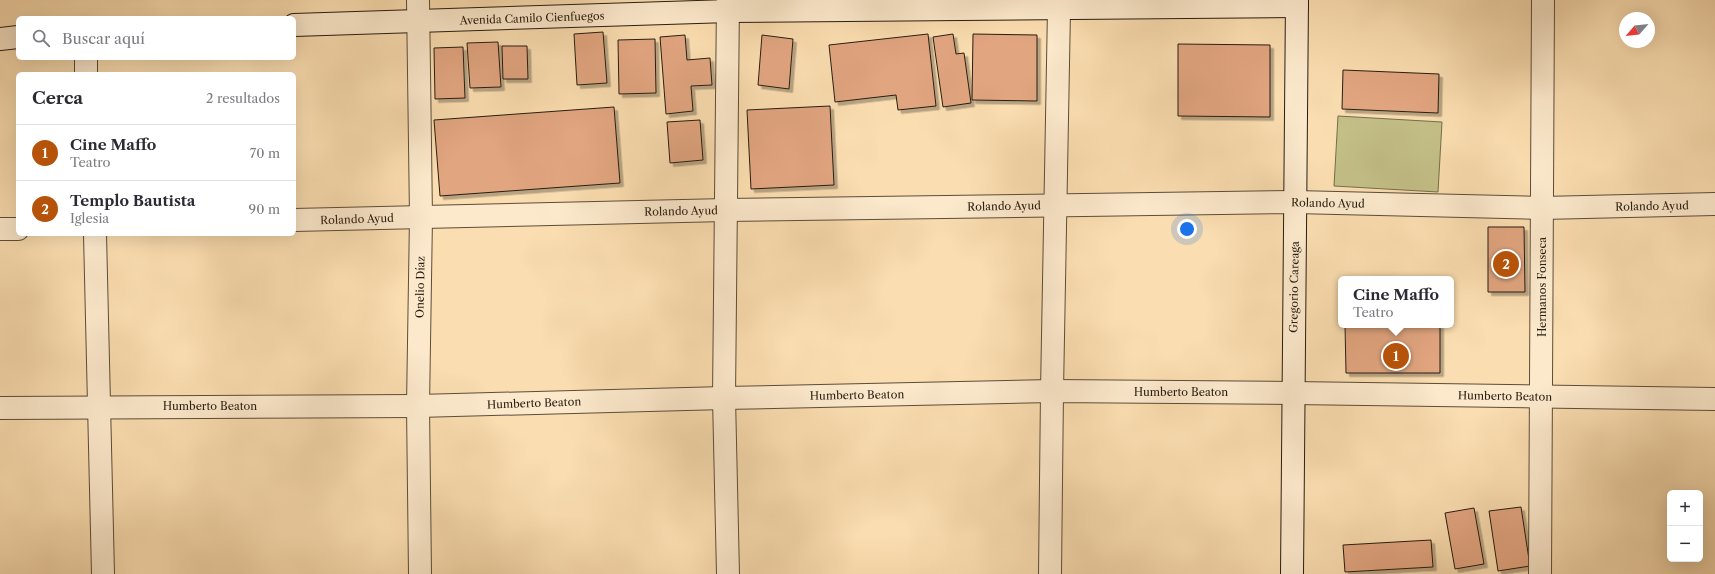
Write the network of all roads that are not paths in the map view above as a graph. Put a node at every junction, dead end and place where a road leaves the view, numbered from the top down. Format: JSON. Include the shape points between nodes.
{"nodes":[{"id":1,"x":1543,"y":0,"type":"edge"},
{"id":2,"x":1297,"y":3,"type":"edge"},
{"id":3,"x":931,"y":4,"type":"edge"},
{"id":4,"x":729,"y":6,"type":"edge"},
{"id":5,"x":1059,"y":9,"type":"junction"},
{"id":6,"x":418,"y":11,"type":"edge"},
{"id":7,"x":296,"y":25,"type":"edge"},
{"id":8,"x":16,"y":37,"type":"edge"},
{"id":9,"x":0,"y":39,"type":"edge"},
{"id":10,"x":86,"y":60,"type":"edge"},
{"id":11,"x":86,"y":72,"type":"edge"},
{"id":12,"x":1295,"y":202,"type":"junction"},
{"id":13,"x":1715,"y":204,"type":"edge"},
{"id":14,"x":1056,"y":206,"type":"junction"},
{"id":15,"x":1542,"y":208,"type":"junction"},
{"id":16,"x":726,"y":210,"type":"junction"},
{"id":17,"x":420,"y":217,"type":"junction"},
{"id":18,"x":296,"y":220,"type":"edge"},
{"id":19,"x":16,"y":228,"type":"edge"},
{"id":20,"x":0,"y":229,"type":"edge"},
{"id":21,"x":95,"y":236,"type":"edge"},
{"id":22,"x":1052,"y":391,"type":"junction"},
{"id":23,"x":1293,"y":393,"type":"junction"},
{"id":24,"x":1541,"y":397,"type":"junction"},
{"id":25,"x":724,"y":398,"type":"junction"},
{"id":26,"x":1715,"y":399,"type":"edge"},
{"id":27,"x":418,"y":406,"type":"junction"},
{"id":28,"x":98,"y":407,"type":"junction"},
{"id":29,"x":0,"y":408,"type":"edge"},
{"id":30,"x":103,"y":574,"type":"edge"},
{"id":31,"x":420,"y":574,"type":"edge"},
{"id":32,"x":728,"y":574,"type":"edge"},
{"id":33,"x":1050,"y":574,"type":"edge"},
{"id":34,"x":1292,"y":574,"type":"edge"},
{"id":35,"x":1540,"y":574,"type":"edge"}],
"edges":[{"from":1,"to":15,"type":"street","name":"Hermanos Fonseca"},
{"from":2,"to":5,"type":"street","name":"Avenida Camilo Cienfuegos"},
{"from":2,"to":12,"type":"street","name":"Gregorio Careaga"},
{"from":3,"to":4,"type":"street","name":"Avenida Camilo Cienfuegos"},
{"from":3,"to":5,"type":"street","name":"Avenida Camilo Cienfuegos"},
{"from":4,"to":6,"type":"street","name":"Avenida Camilo Cienfuegos"},
{"from":4,"to":16,"type":"street"},
{"from":5,"to":14,"type":"street"},
{"from":6,"to":7,"type":"street","name":"Avenida Camilo Cienfuegos"},
{"from":6,"to":17,"type":"street","name":"Onelio Díaz"},
{"from":8,"to":9,"type":"street"},
{"from":10,"to":11,"type":"street"},
{"from":12,"to":14,"type":"street","name":"Rolando Ayud"},
{"from":12,"to":15,"type":"street","name":"Rolando Ayud"},
{"from":12,"to":23,"type":"street","name":"Gregorio Careaga"},
{"from":13,"to":15,"type":"street","name":"Rolando Ayud"},
{"from":14,"to":16,"type":"street","name":"Rolando Ayud"},
{"from":14,"to":22,"type":"street"},
{"from":15,"to":24,"type":"street","name":"Hermanos Fonseca"},
{"from":16,"to":17,"type":"street","name":"Rolando Ayud"},
{"from":16,"to":25,"type":"street"},
{"from":17,"to":18,"type":"street","name":"Rolando Ayud"},
{"from":17,"to":27,"type":"street","name":"Onelio Díaz"},
{"from":19,"to":20,"type":"street"},
{"from":21,"to":28,"type":"street"},
{"from":22,"to":23,"type":"street","name":"Humberto Beaton"},
{"from":22,"to":25,"type":"street","name":"Humberto Beaton"},
{"from":22,"to":33,"type":"street"},
{"from":23,"to":24,"type":"street","name":"Humberto Beaton"},
{"from":23,"to":34,"type":"street","name":"Gregorio Careaga"},
{"from":24,"to":26,"type":"street","name":"Humberto Beaton"},
{"from":24,"to":35,"type":"street","name":"Hermanos Fonseca"},
{"from":25,"to":27,"type":"street","name":"Humberto Beaton"},
{"from":25,"to":32,"type":"street"},
{"from":27,"to":28,"type":"street","name":"Humberto Beaton"},
{"from":27,"to":31,"type":"street","name":"Onelio Díaz"},
{"from":28,"to":29,"type":"street","name":"Humberto Beaton"},
{"from":28,"to":30,"type":"street"}]}
